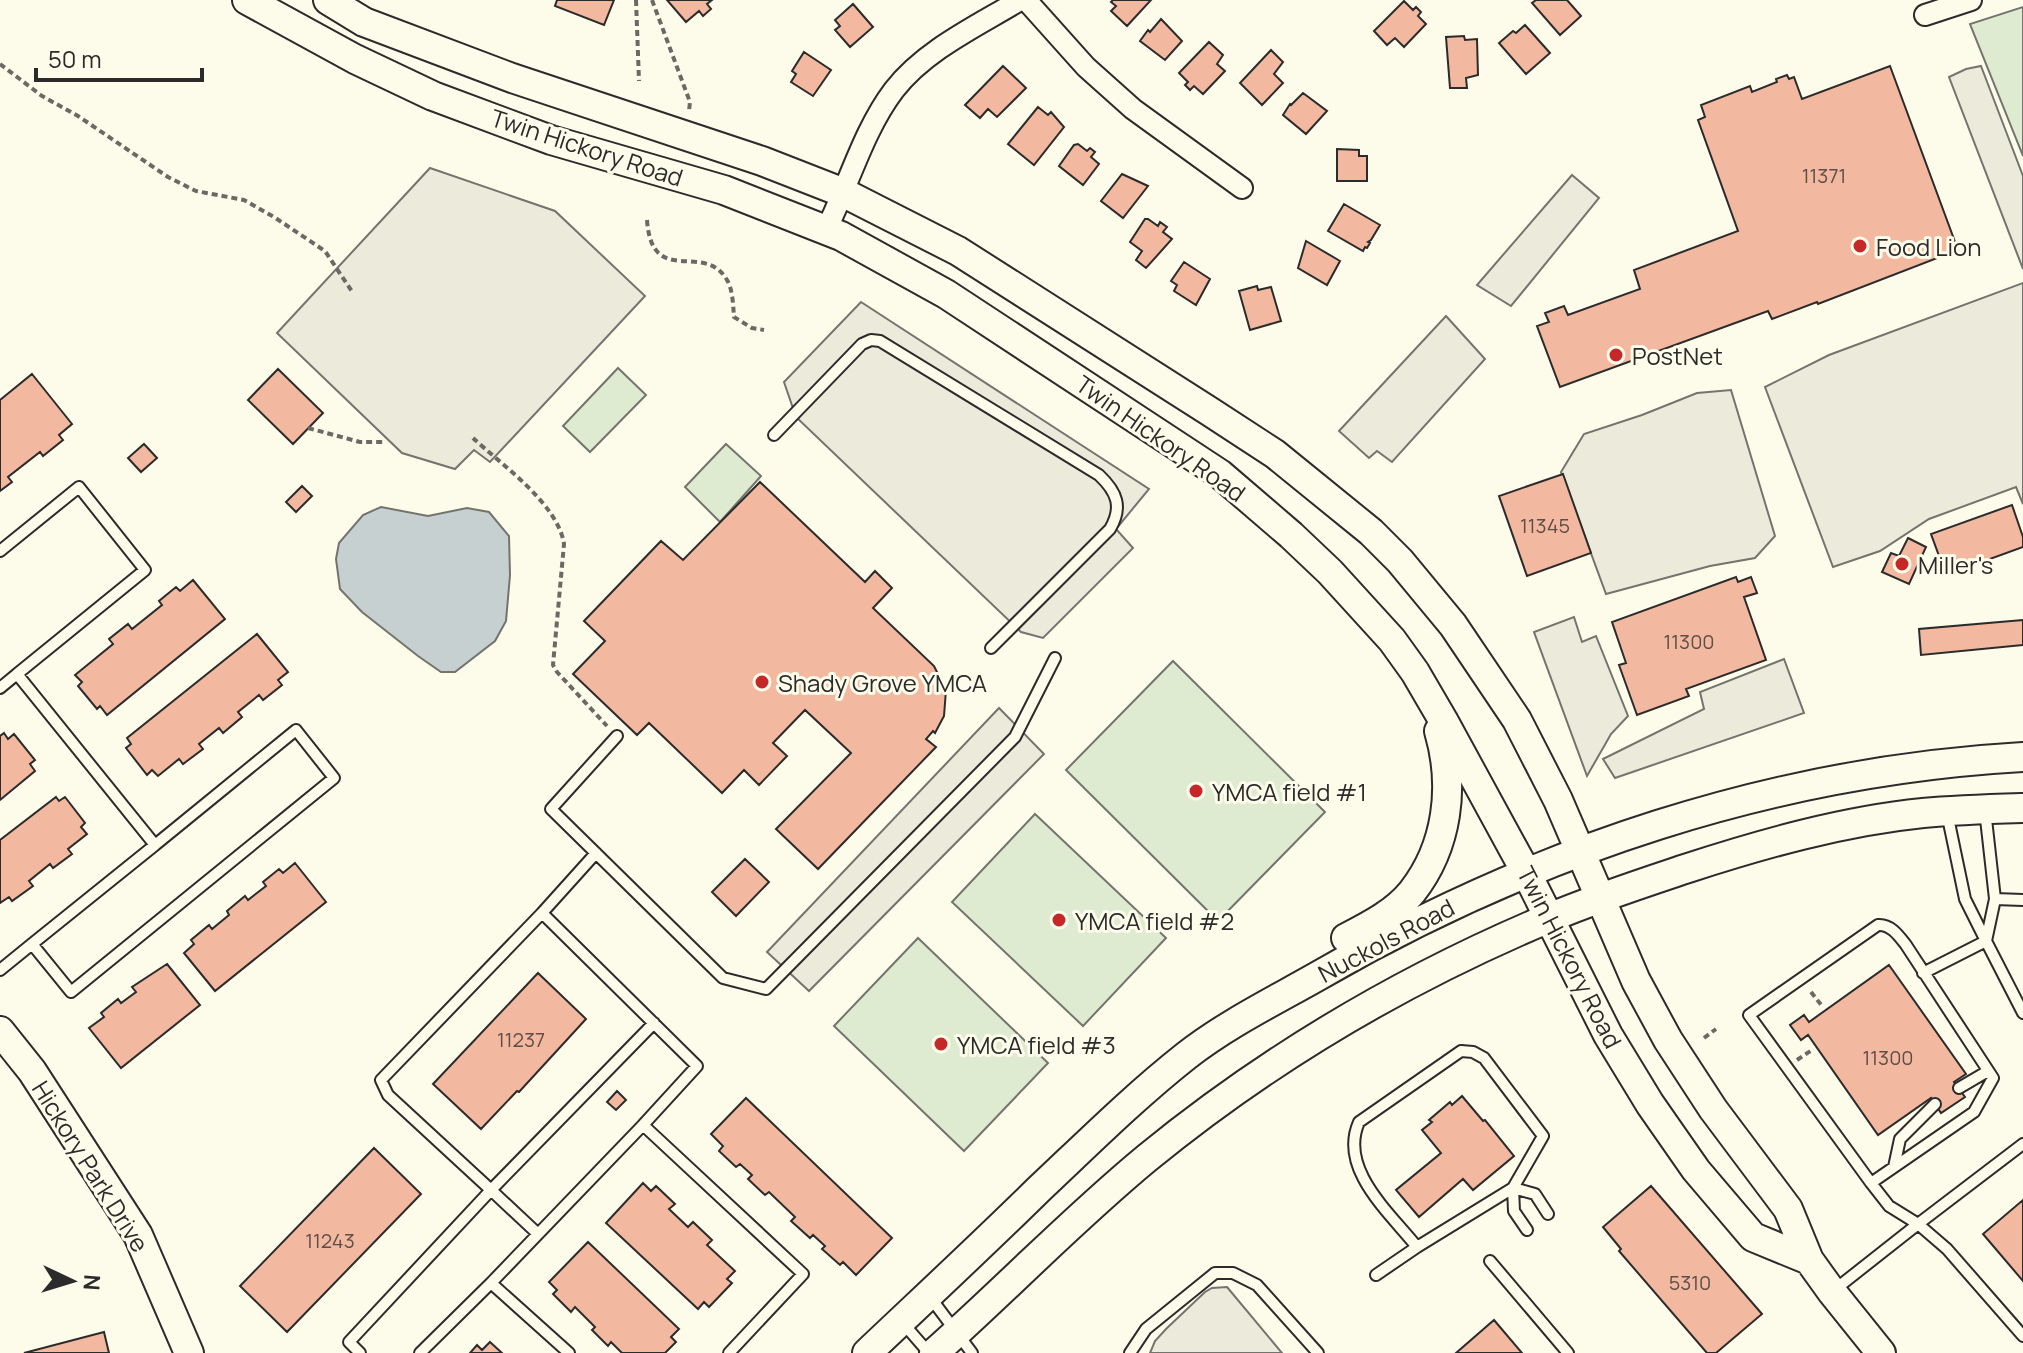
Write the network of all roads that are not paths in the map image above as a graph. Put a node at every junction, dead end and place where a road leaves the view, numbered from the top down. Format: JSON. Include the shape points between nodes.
{"nodes":[{"id":1,"x":328,"y":0,"type":"edge"},
{"id":2,"x":1020,"y":0,"type":"edge"},
{"id":3,"x":1026,"y":0,"type":"edge"},
{"id":4,"x":1971,"y":0,"type":"edge"},
{"id":5,"x":260,"y":3,"type":"edge"},
{"id":6,"x":1925,"y":15,"type":"dead end"},
{"id":7,"x":1242,"y":188,"type":"dead end"},
{"id":8,"x":844,"y":193,"type":"junction"},
{"id":9,"x":826,"y":230,"type":"junction"},
{"id":10,"x":774,"y":435,"type":"dead end"},
{"id":11,"x":0,"y":551,"type":"edge"},
{"id":12,"x":991,"y":648,"type":"dead end"},
{"id":13,"x":1055,"y":658,"type":"dead end"},
{"id":14,"x":1415,"y":672,"type":"junction"},
{"id":15,"x":17,"y":674,"type":"junction"},
{"id":16,"x":0,"y":688,"type":"edge"},
{"id":17,"x":617,"y":736,"type":"road end"},
{"id":18,"x":2023,"y":757,"type":"edge"},
{"id":19,"x":2023,"y":808,"type":"edge"},
{"id":20,"x":1984,"y":809,"type":"junction"},
{"id":21,"x":1947,"y":811,"type":"junction"},
{"id":22,"x":155,"y":845,"type":"junction"},
{"id":23,"x":1580,"y":850,"type":"junction"},
{"id":24,"x":596,"y":853,"type":"junction"},
{"id":25,"x":1527,"y":874,"type":"junction"},
{"id":26,"x":1600,"y":899,"type":"junction"},
{"id":27,"x":1995,"y":899,"type":"junction"},
{"id":28,"x":2023,"y":900,"type":"edge"},
{"id":29,"x":542,"y":913,"type":"junction"},
{"id":30,"x":1549,"y":918,"type":"junction"},
{"id":31,"x":1986,"y":941,"type":"junction"},
{"id":32,"x":32,"y":944,"type":"junction"},
{"id":33,"x":0,"y":970,"type":"edge"},
{"id":34,"x":1923,"y":973,"type":"junction"},
{"id":35,"x":2023,"y":1013,"type":"edge"},
{"id":36,"x":654,"y":1023,"type":"junction"},
{"id":37,"x":0,"y":1031,"type":"edge"},
{"id":38,"x":1214,"y":1035,"type":"junction"},
{"id":39,"x":1988,"y":1071,"type":"junction"},
{"id":40,"x":1959,"y":1088,"type":"dead end"},
{"id":41,"x":1935,"y":1104,"type":"dead end"},
{"id":42,"x":643,"y":1125,"type":"junction"},
{"id":43,"x":2023,"y":1144,"type":"edge"},
{"id":44,"x":1894,"y":1167,"type":"junction"},
{"id":45,"x":1871,"y":1183,"type":"junction"},
{"id":46,"x":1513,"y":1188,"type":"junction"},
{"id":47,"x":491,"y":1190,"type":"junction"},
{"id":48,"x":1548,"y":1214,"type":"dead end"},
{"id":49,"x":1918,"y":1224,"type":"junction"},
{"id":50,"x":1527,"y":1230,"type":"dead end"},
{"id":51,"x":538,"y":1234,"type":"junction"},
{"id":52,"x":1417,"y":1247,"type":"junction"},
{"id":53,"x":1809,"y":1260,"type":"junction"},
{"id":54,"x":1490,"y":1261,"type":"dead end"},
{"id":55,"x":1376,"y":1275,"type":"dead end"},
{"id":56,"x":491,"y":1283,"type":"junction"},
{"id":57,"x":1832,"y":1292,"type":"junction"},
{"id":58,"x":928,"y":1295,"type":"junction"},
{"id":59,"x":901,"y":1321,"type":"junction"},
{"id":60,"x":2023,"y":1336,"type":"edge"},
{"id":61,"x":965,"y":1343,"type":"edge"},
{"id":62,"x":189,"y":1353,"type":"edge"},
{"id":63,"x":360,"y":1353,"type":"edge"},
{"id":64,"x":420,"y":1353,"type":"edge"},
{"id":65,"x":569,"y":1353,"type":"edge"},
{"id":66,"x":729,"y":1353,"type":"edge"},
{"id":67,"x":867,"y":1353,"type":"edge"},
{"id":68,"x":932,"y":1353,"type":"edge"},
{"id":69,"x":1130,"y":1353,"type":"edge"},
{"id":70,"x":1318,"y":1353,"type":"edge"},
{"id":71,"x":1568,"y":1353,"type":"edge"},
{"id":72,"x":1881,"y":1353,"type":"edge"}],
"edges":[{"from":1,"to":8,"type":"main road","name":"Twin Hickory Road","via":[[364,22],[512,78]]},
{"from":2,"to":8,"type":"street","via":[[932,54],[894,90],[862,146]]},
{"from":3,"to":7,"type":"street","via":[[1086,67],[1133,109]]},
{"from":4,"to":6,"type":"street"},
{"from":5,"to":9,"type":"main road","name":"Twin Hickory Road","via":[[355,59],[433,96],[551,140],[724,190]]},
{"from":8,"to":9,"type":"street"},
{"from":8,"to":23,"type":"main road","name":"Twin Hickory Road","via":[[958,251],[1209,411],[1275,454],[1371,532],[1427,594],[1494,684],[1540,762]]},
{"from":9,"to":14,"type":"main road","name":"Twin Hickory Road","via":[[946,294],[1220,474],[1330,572]]},
{"from":10,"to":12,"type":"lane","via":[[862,344],[880,341],[1099,475],[1115,494],[1117,517],[1110,529]]},
{"from":11,"to":15,"type":"lane","via":[[79,487],[145,570]]},
{"from":13,"to":24,"type":"lane","via":[[1015,737],[766,989],[723,978]]},
{"from":14,"to":25,"type":"main road","name":"Twin Hickory Road"},
{"from":14,"to":38,"type":"main road","via":[[1446,762],[1446,818],[1428,867],[1392,910],[1307,960]]},
{"from":15,"to":16,"type":"lane"},
{"from":15,"to":22,"type":"lane"},
{"from":17,"to":24,"type":"lane","via":[[551,809]]},
{"from":18,"to":23,"type":"main road","name":"Nuckols Road","via":[[1782,789]]},
{"from":19,"to":20,"type":"main road"},
{"from":20,"to":21,"type":"main road"},
{"from":20,"to":27,"type":"lane"},
{"from":21,"to":26,"type":"main road","via":[[1865,822],[1748,850]]},
{"from":21,"to":31,"type":"lane","via":[[1965,899]]},
{"from":22,"to":32,"type":"lane"},
{"from":22,"to":32,"type":"lane","via":[[296,730],[334,778],[71,992]]},
{"from":23,"to":25,"type":"main road","name":"Nuckols Road"},
{"from":23,"to":26,"type":"main road","name":"Twin Hickory Road"},
{"from":24,"to":29,"type":"lane"},
{"from":25,"to":30,"type":"main road","name":"Twin Hickory Road"},
{"from":25,"to":38,"type":"main road","name":"Nuckols Road","via":[[1463,899]]},
{"from":26,"to":30,"type":"main road"},
{"from":26,"to":53,"type":"main road","name":"Twin Hickory Road","via":[[1668,1040],[1788,1209]]},
{"from":27,"to":28,"type":"lane"},
{"from":27,"to":31,"type":"lane"},
{"from":29,"to":36,"type":"lane"},
{"from":29,"to":47,"type":"lane","via":[[381,1080],[388,1095]]},
{"from":30,"to":53,"type":"main road","name":"Twin Hickory Road","via":[[1608,1035],[1696,1170],[1753,1237]]},
{"from":30,"to":61,"type":"main road","via":[[1379,1001],[1235,1091],[1074,1221]]},
{"from":31,"to":34,"type":"lane"},
{"from":31,"to":35,"type":"lane"},
{"from":32,"to":33,"type":"lane"},
{"from":34,"to":39,"type":"lane"},
{"from":34,"to":45,"type":"lane","via":[[1899,935],[1878,925],[1749,1015]]},
{"from":36,"to":42,"type":"lane","via":[[697,1066]]},
{"from":36,"to":47,"type":"lane"},
{"from":37,"to":62,"type":"main road","name":"Hickory Park Drive","via":[[32,1071],[138,1235]]},
{"from":38,"to":58,"type":"main road","name":"Nuckols Road","via":[[1115,1118]]},
{"from":39,"to":40,"type":"lane"},
{"from":39,"to":44,"type":"lane","via":[[1993,1078],[1974,1112]]},
{"from":41,"to":44,"type":"lane","via":[[1900,1139]]},
{"from":42,"to":51,"type":"lane"},
{"from":42,"to":66,"type":"lane","via":[[803,1274]]},
{"from":43,"to":49,"type":"lane"},
{"from":44,"to":45,"type":"lane"},
{"from":45,"to":49,"type":"lane","via":[[1889,1206]]},
{"from":46,"to":48,"type":"lane","via":[[1535,1194]]},
{"from":46,"to":50,"type":"lane","via":[[1514,1211]]},
{"from":46,"to":52,"type":"lane"},
{"from":46,"to":52,"type":"lane","via":[[1543,1136],[1484,1058],[1461,1051],[1359,1122],[1353,1136],[1359,1174]]},
{"from":47,"to":51,"type":"lane"},
{"from":47,"to":63,"type":"lane","via":[[349,1342]]},
{"from":49,"to":57,"type":"lane"},
{"from":49,"to":60,"type":"lane","via":[[1947,1249]]},
{"from":51,"to":56,"type":"lane"},
{"from":52,"to":55,"type":"lane"},
{"from":53,"to":57,"type":"main road","name":"Twin Hickory Road"},
{"from":54,"to":71,"type":"lane"},
{"from":56,"to":64,"type":"lane"},
{"from":56,"to":65,"type":"lane"},
{"from":57,"to":72,"type":"main road","name":"Twin Hickory Road"},
{"from":58,"to":59,"type":"main road","name":"Nuckols Road"},
{"from":58,"to":61,"type":"lane"},
{"from":59,"to":67,"type":"main road","name":"Nuckols Road"},
{"from":59,"to":68,"type":"lane"},
{"from":61,"to":68,"type":"main road"},
{"from":69,"to":70,"type":"lane","via":[[1146,1329],[1215,1273],[1233,1273],[1257,1285]]}]}
